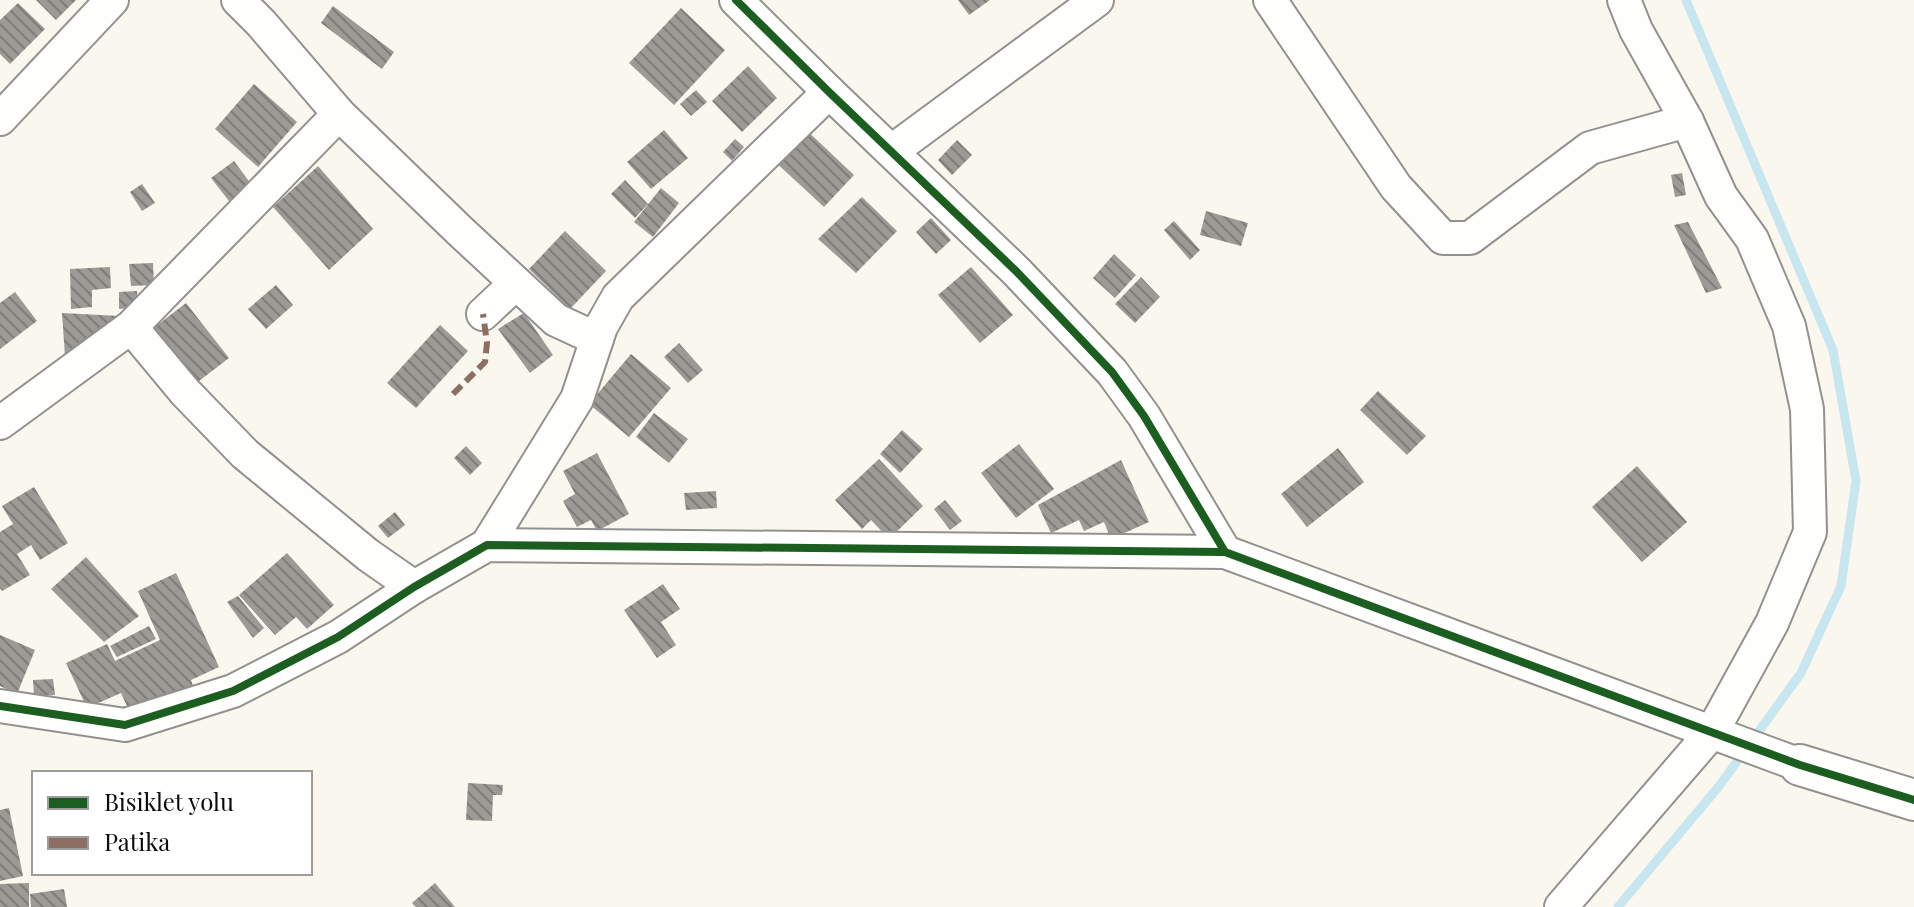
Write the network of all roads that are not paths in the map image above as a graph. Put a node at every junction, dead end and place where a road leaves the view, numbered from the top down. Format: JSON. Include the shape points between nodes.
{"nodes":[{"id":1,"x":112,"y":0,"type":"edge"},
{"id":2,"x":238,"y":0,"type":"edge"},
{"id":3,"x":736,"y":0,"type":"edge"},
{"id":4,"x":1097,"y":0,"type":"edge"},
{"id":5,"x":1270,"y":0,"type":"edge"},
{"id":6,"x":1624,"y":0,"type":"edge"},
{"id":7,"x":829,"y":92,"type":"junction"},
{"id":8,"x":339,"y":114,"type":"junction"},
{"id":9,"x":0,"y":119,"type":"edge"},
{"id":10,"x":1687,"y":121,"type":"junction"},
{"id":11,"x":892,"y":151,"type":"junction"},
{"id":12,"x":516,"y":283,"type":"junction"},
{"id":13,"x":483,"y":314,"type":"dead end"},
{"id":14,"x":131,"y":327,"type":"junction"},
{"id":15,"x":597,"y":339,"type":"junction"},
{"id":16,"x":0,"y":423,"type":"edge"},
{"id":17,"x":487,"y":545,"type":"junction"},
{"id":18,"x":1225,"y":552,"type":"junction"},
{"id":19,"x":414,"y":587,"type":"junction"},
{"id":20,"x":0,"y":706,"type":"edge"},
{"id":21,"x":1712,"y":732,"type":"junction"},
{"id":22,"x":1800,"y":765,"type":"joint"},
{"id":23,"x":1914,"y":800,"type":"edge"},
{"id":24,"x":1561,"y":907,"type":"edge"}],
"edges":[{"from":1,"to":9,"type":"street"},
{"from":2,"to":8,"type":"street"},
{"from":3,"to":7,"type":"street"},
{"from":4,"to":11,"type":"street"},
{"from":5,"to":10,"type":"street","via":[[1396,187],[1443,238],[1470,238],[1590,148]]},
{"from":6,"to":10,"type":"street"},
{"from":7,"to":11,"type":"street"},
{"from":7,"to":15,"type":"street","via":[[618,297]]},
{"from":8,"to":12,"type":"street"},
{"from":8,"to":14,"type":"street"},
{"from":10,"to":21,"type":"street","via":[[1721,196],[1752,239],[1777,297],[1789,326],[1807,409],[1810,532],[1772,623]]},
{"from":11,"to":18,"type":"street","via":[[1112,372]]},
{"from":12,"to":13,"type":"street"},
{"from":12,"to":15,"type":"street","via":[[556,320]]},
{"from":14,"to":16,"type":"street"},
{"from":14,"to":19,"type":"street","via":[[245,454]]},
{"from":15,"to":17,"type":"street","via":[[577,399]]},
{"from":17,"to":18,"type":"street"},
{"from":17,"to":19,"type":"street"},
{"from":18,"to":21,"type":"street"},
{"from":19,"to":20,"type":"street","via":[[338,637],[233,691],[125,725]]},
{"from":21,"to":22,"type":"street"},
{"from":21,"to":24,"type":"street"},
{"from":22,"to":23,"type":"street"}]}
